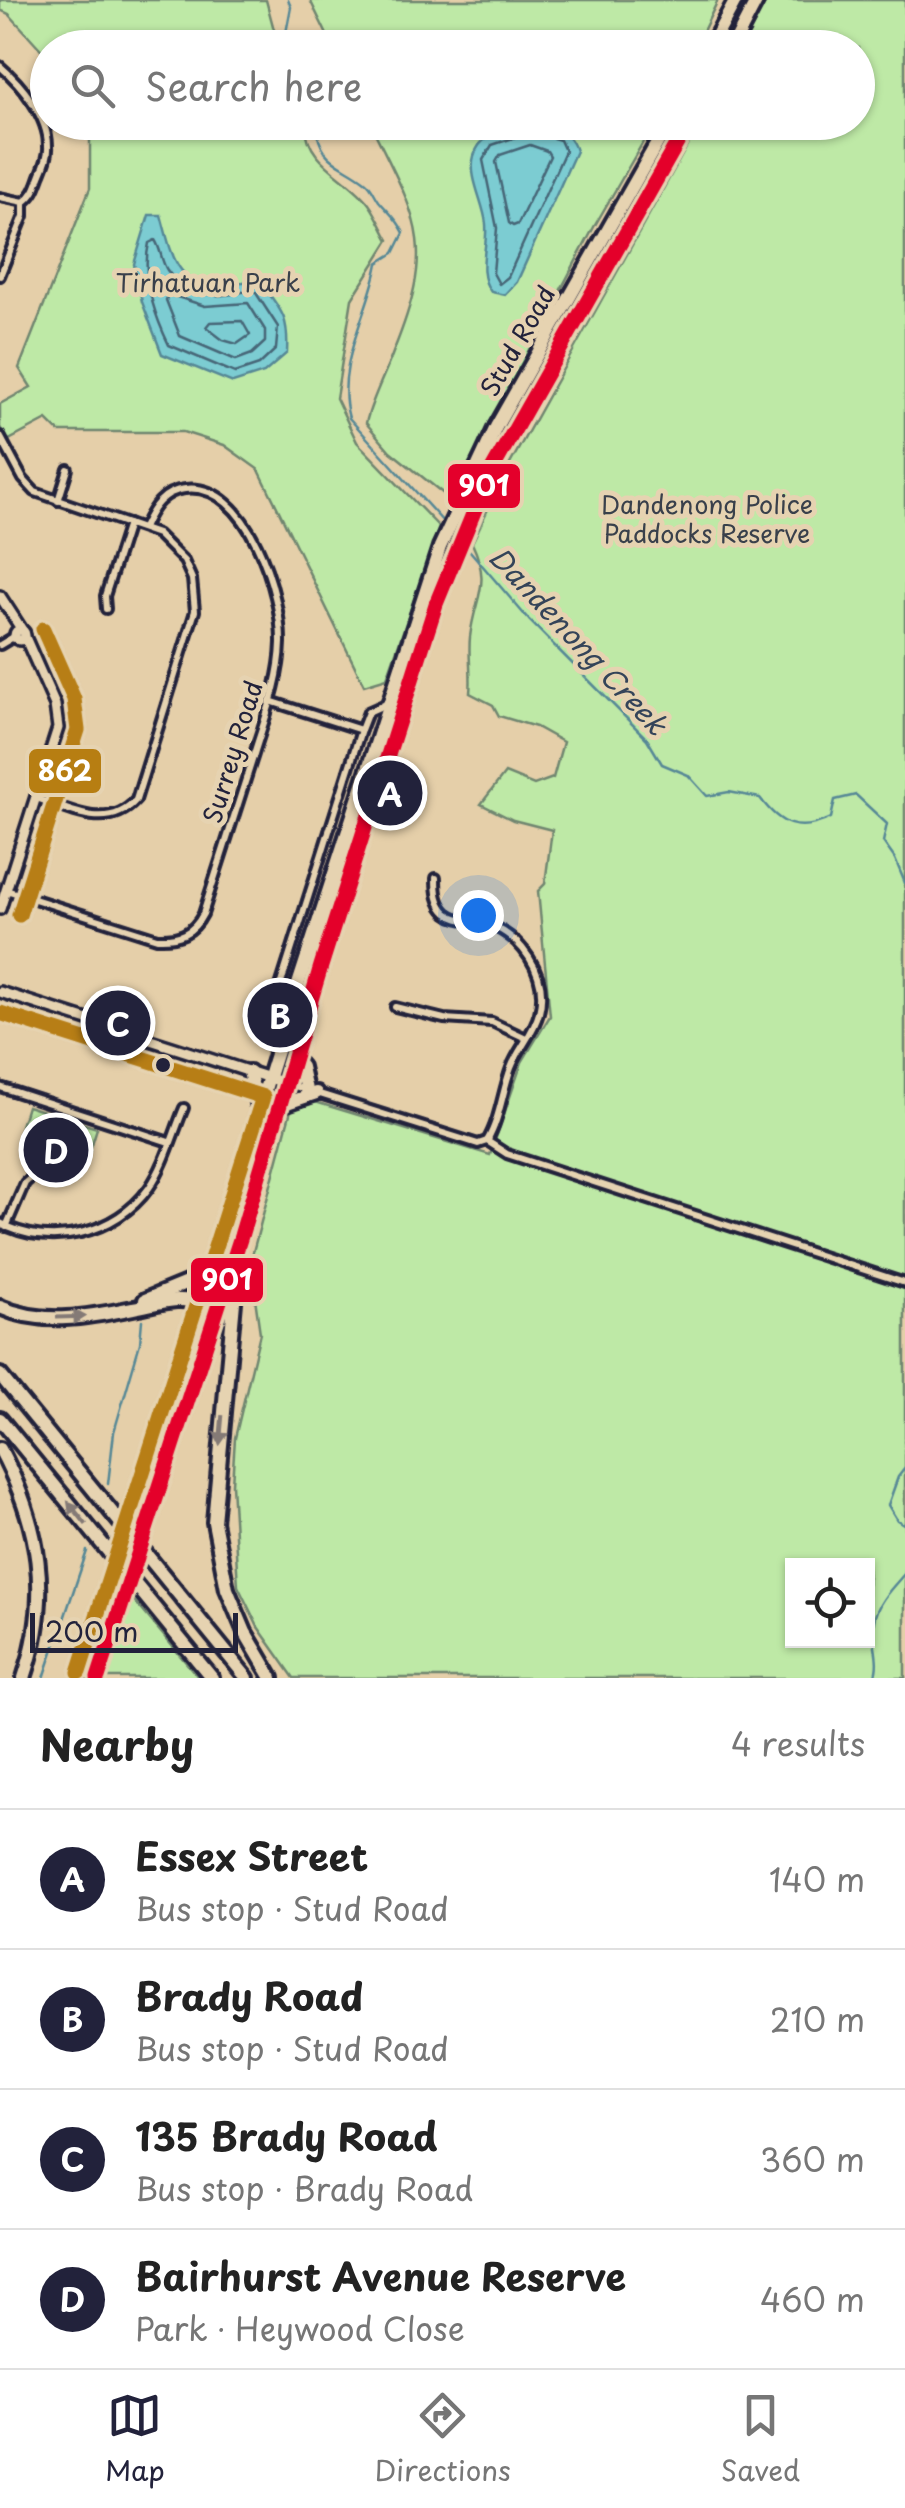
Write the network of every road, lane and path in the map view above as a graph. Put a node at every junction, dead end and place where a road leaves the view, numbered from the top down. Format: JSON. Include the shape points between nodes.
{"nodes":[{"id":1,"x":736,"y":0,"type":"edge"},
{"id":2,"x":757,"y":0,"type":"edge"},
{"id":3,"x":720,"y":30,"type":"edge"},
{"id":4,"x":741,"y":30,"type":"edge"},
{"id":5,"x":0,"y":66,"type":"edge"},
{"id":6,"x":30,"y":102,"type":"edge"},
{"id":7,"x":47,"y":140,"type":"edge"},
{"id":8,"x":659,"y":140,"type":"edge"},
{"id":9,"x":679,"y":140,"type":"edge"},
{"id":10,"x":0,"y":197,"type":"edge"},
{"id":11,"x":24,"y":202,"type":"junction"},
{"id":12,"x":0,"y":276,"type":"edge"},
{"id":13,"x":0,"y":436,"type":"edge"},
{"id":14,"x":68,"y":470,"type":"dead end"},
{"id":15,"x":58,"y":501,"type":"junction"},
{"id":16,"x":128,"y":523,"type":"junction"},
{"id":17,"x":144,"y":528,"type":"junction"},
{"id":18,"x":0,"y":596,"type":"edge"},
{"id":19,"x":106,"y":608,"type":"dead end"},
{"id":20,"x":19,"y":636,"type":"junction"},
{"id":21,"x":2,"y":644,"type":"edge"},
{"id":22,"x":270,"y":701,"type":"junction"},
{"id":23,"x":388,"y":703,"type":"junction"},
{"id":24,"x":361,"y":730,"type":"junction"},
{"id":25,"x":36,"y":798,"type":"junction"},
{"id":26,"x":436,"y":878,"type":"dead end"},
{"id":27,"x":6,"y":890,"type":"junction"},
{"id":28,"x":0,"y":910,"type":"edge"},
{"id":29,"x":0,"y":992,"type":"edge"},
{"id":30,"x":395,"y":1007,"type":"dead end"},
{"id":31,"x":526,"y":1038,"type":"junction"},
{"id":32,"x":275,"y":1060,"type":"junction"},
{"id":33,"x":296,"y":1060,"type":"junction"},
{"id":34,"x":245,"y":1070,"type":"junction"},
{"id":35,"x":269,"y":1078,"type":"junction"},
{"id":36,"x":288,"y":1084,"type":"junction"},
{"id":37,"x":0,"y":1087,"type":"edge"},
{"id":38,"x":311,"y":1092,"type":"junction"},
{"id":39,"x":281,"y":1105,"type":"junction"},
{"id":40,"x":184,"y":1108,"type":"dead end"},
{"id":41,"x":259,"y":1110,"type":"junction"},
{"id":42,"x":169,"y":1142,"type":"junction"},
{"id":43,"x":488,"y":1142,"type":"junction"},
{"id":44,"x":33,"y":1176,"type":"dead end"},
{"id":45,"x":3,"y":1225,"type":"edge"},
{"id":46,"x":241,"y":1236,"type":"junction"},
{"id":47,"x":209,"y":1270,"type":"junction"},
{"id":48,"x":905,"y":1284,"type":"edge"},
{"id":49,"x":198,"y":1303,"type":"junction"},
{"id":50,"x":0,"y":1306,"type":"edge"},
{"id":51,"x":136,"y":1308,"type":"junction"},
{"id":52,"x":216,"y":1311,"type":"junction"},
{"id":53,"x":231,"y":1334,"type":"junction"},
{"id":54,"x":0,"y":1375,"type":"edge"},
{"id":55,"x":0,"y":1419,"type":"edge"},
{"id":56,"x":0,"y":1449,"type":"edge"},
{"id":57,"x":24,"y":1678,"type":"edge"},
{"id":58,"x":80,"y":1678,"type":"edge"},
{"id":59,"x":98,"y":1678,"type":"edge"},
{"id":60,"x":212,"y":1678,"type":"edge"},
{"id":61,"x":248,"y":1678,"type":"edge"},
{"id":62,"x":272,"y":1678,"type":"edge"}],
"edges":[{"from":1,"to":3,"type":"highway"},
{"from":2,"to":4,"type":"highway"},
{"from":5,"to":6,"type":"street"},
{"from":7,"to":11,"type":"street","via":[[47,158]]},
{"from":8,"to":23,"type":"highway","name":"Stud Road","via":[[456,508]]},
{"from":9,"to":33,"type":"highway","name":"Stud Road","via":[[519,419],[469,520],[350,873]]},
{"from":10,"to":11,"type":"street"},
{"from":11,"to":12,"type":"street"},
{"from":13,"to":15,"type":"street","via":[[28,486]]},
{"from":14,"to":15,"type":"street"},
{"from":15,"to":16,"type":"street"},
{"from":16,"to":17,"type":"street"},
{"from":16,"to":19,"type":"street"},
{"from":17,"to":22,"type":"street","name":"Surrey Road","via":[[161,499],[190,488],[218,497],[244,525],[267,566],[278,605],[280,666]]},
{"from":17,"to":25,"type":"street","via":[[184,561],[195,591],[140,794],[127,810],[104,818]]},
{"from":18,"to":20,"type":"street"},
{"from":20,"to":21,"type":"street"},
{"from":20,"to":25,"type":"street","via":[[58,718]]},
{"from":22,"to":24,"type":"street"},
{"from":22,"to":27,"type":"street","name":"Surrey Road","via":[[203,914],[187,934],[157,938]]},
{"from":23,"to":24,"type":"street","via":[[368,712]]},
{"from":23,"to":32,"type":"highway","name":"Stud Road"},
{"from":24,"to":32,"type":"street","via":[[269,1021]]},
{"from":25,"to":27,"type":"street"},
{"from":26,"to":31,"type":"street","via":[[446,913],[502,931],[533,964],[541,1003]]},
{"from":27,"to":28,"type":"street"},
{"from":29,"to":34,"type":"street"},
{"from":30,"to":31,"type":"street","via":[[492,1022]]},
{"from":31,"to":43,"type":"street"},
{"from":32,"to":34,"type":"highway"},
{"from":32,"to":35,"type":"highway","name":"Stud Road"},
{"from":33,"to":36,"type":"highway","name":"Stud Road"},
{"from":33,"to":38,"type":"highway"},
{"from":34,"to":35,"type":"street"},
{"from":34,"to":41,"type":"highway"},
{"from":35,"to":36,"type":"street"},
{"from":35,"to":41,"type":"highway","name":"Stud Road"},
{"from":36,"to":38,"type":"street"},
{"from":36,"to":39,"type":"highway","name":"Stud Road"},
{"from":37,"to":42,"type":"street"},
{"from":38,"to":39,"type":"highway"},
{"from":38,"to":43,"type":"street"},
{"from":39,"to":46,"type":"highway","name":"Stud Road"},
{"from":40,"to":42,"type":"street"},
{"from":41,"to":47,"type":"highway","name":"Stud Road"},
{"from":42,"to":45,"type":"street","via":[[149,1187],[114,1220],[57,1237]]},
{"from":43,"to":48,"type":"street"},
{"from":44,"to":45,"type":"street"},
{"from":46,"to":52,"type":"highway","name":"Stud Road"},
{"from":46,"to":53,"type":"highway"},
{"from":47,"to":49,"type":"highway","name":"Stud Road"},
{"from":47,"to":51,"type":"highway"},
{"from":49,"to":51,"type":"highway","via":[[182,1299]]},
{"from":49,"to":52,"type":"highway"},
{"from":49,"to":58,"type":"highway","name":"Stud Road","bridge":true},
{"from":50,"to":51,"type":"highway","one_way":true,"via":[[36,1318]]},
{"from":52,"to":53,"type":"highway"},
{"from":52,"to":59,"type":"highway","name":"Stud Road","bridge":true},
{"from":53,"to":62,"type":"highway","one_way":true,"via":[[214,1522],[218,1556],[244,1632]]},
{"from":54,"to":61,"type":"highway"},
{"from":60,"to":55,"type":"highway","one_way":true},
{"from":56,"to":57,"type":"highway","via":[[25,1500],[37,1548],[37,1620]]}]}
